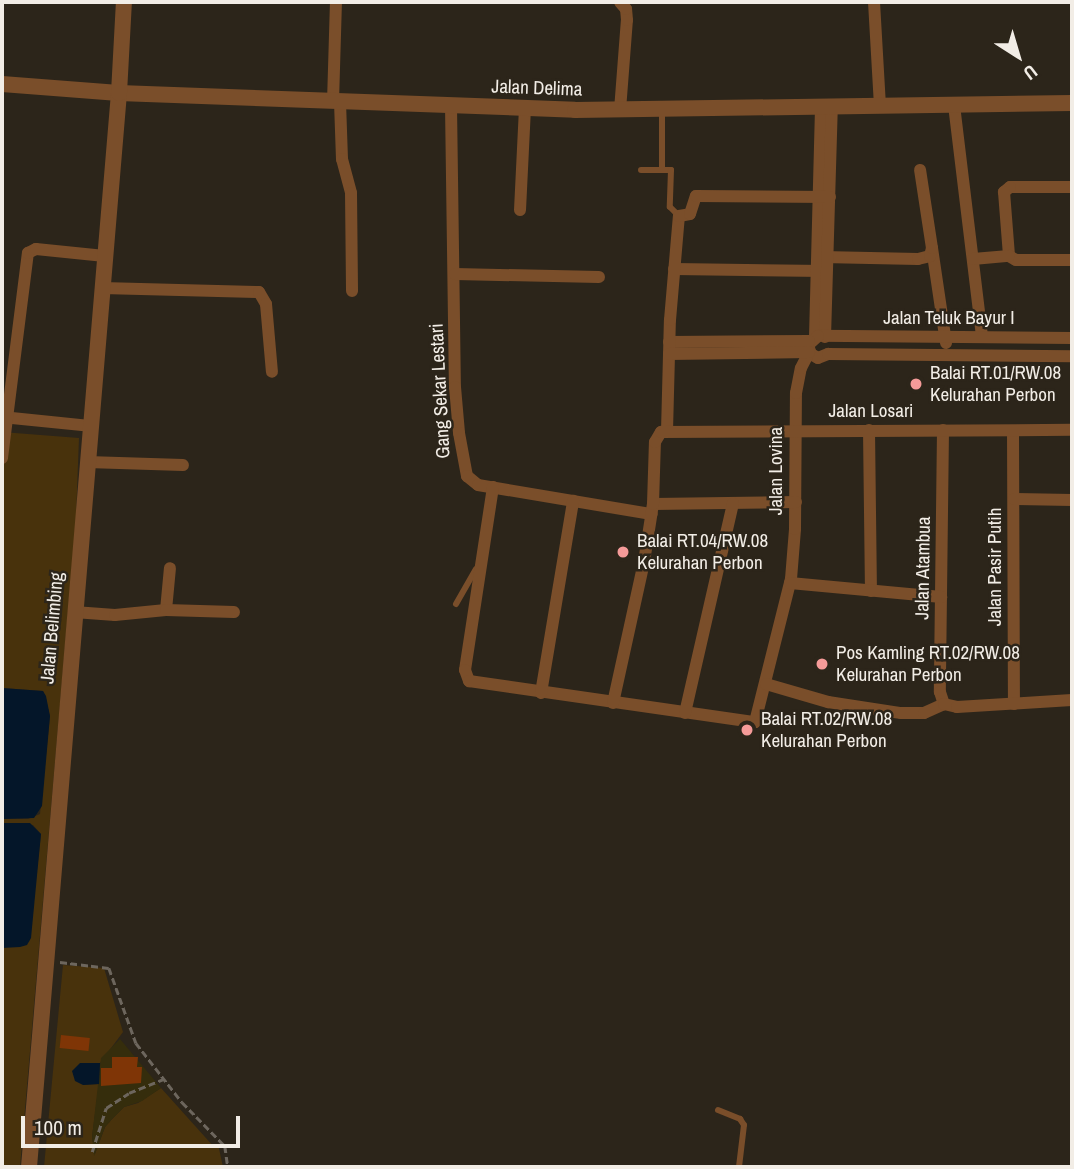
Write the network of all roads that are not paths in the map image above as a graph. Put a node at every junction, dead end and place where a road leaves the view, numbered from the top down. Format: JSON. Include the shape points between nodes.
{"nodes":[{"id":1,"x":124,"y":2,"type":"edge"},
{"id":2,"x":336,"y":2,"type":"edge"},
{"id":3,"x":620,"y":2,"type":"edge"},
{"id":4,"x":874,"y":2,"type":"edge"},
{"id":5,"x":2,"y":84,"type":"edge"},
{"id":6,"x":119,"y":93,"type":"junction"},
{"id":7,"x":336,"y":102,"type":"junction"},
{"id":8,"x":1072,"y":103,"type":"edge"},
{"id":9,"x":954,"y":105,"type":"junction"},
{"id":10,"x":451,"y":106,"type":"junction"},
{"id":11,"x":880,"y":106,"type":"junction"},
{"id":12,"x":827,"y":107,"type":"junction"},
{"id":13,"x":525,"y":109,"type":"junction"},
{"id":14,"x":620,"y":110,"type":"junction"},
{"id":15,"x":662,"y":110,"type":"junction"},
{"id":16,"x":662,"y":169,"type":"junction"},
{"id":17,"x":641,"y":170,"type":"dead end"},
{"id":18,"x":920,"y":170,"type":"dead end"},
{"id":19,"x":1072,"y":187,"type":"edge"},
{"id":20,"x":825,"y":197,"type":"junction"},
{"id":21,"x":520,"y":210,"type":"dead end"},
{"id":22,"x":679,"y":216,"type":"junction"},
{"id":23,"x":932,"y":248,"type":"junction"},
{"id":24,"x":105,"y":256,"type":"junction"},
{"id":25,"x":823,"y":257,"type":"junction"},
{"id":26,"x":1012,"y":258,"type":"junction"},
{"id":27,"x":973,"y":259,"type":"junction"},
{"id":28,"x":1072,"y":260,"type":"edge"},
{"id":29,"x":674,"y":269,"type":"junction"},
{"id":30,"x":823,"y":271,"type":"junction"},
{"id":31,"x":454,"y":274,"type":"junction"},
{"id":32,"x":599,"y":277,"type":"dead end"},
{"id":33,"x":102,"y":288,"type":"junction"},
{"id":34,"x":352,"y":290,"type":"dead end"},
{"id":35,"x":946,"y":336,"type":"junction"},
{"id":36,"x":982,"y":337,"type":"junction"},
{"id":37,"x":1009,"y":337,"type":"junction"},
{"id":38,"x":1072,"y":338,"type":"edge"},
{"id":39,"x":815,"y":342,"type":"junction"},
{"id":40,"x":669,"y":348,"type":"junction"},
{"id":41,"x":828,"y":354,"type":"junction"},
{"id":42,"x":946,"y":354,"type":"junction"},
{"id":43,"x":1009,"y":355,"type":"junction"},
{"id":44,"x":1072,"y":356,"type":"edge"},
{"id":45,"x":272,"y":372,"type":"dead end"},
{"id":46,"x":4,"y":417,"type":"edge"},
{"id":47,"x":90,"y":426,"type":"junction"},
{"id":48,"x":795,"y":429,"type":"junction"},
{"id":49,"x":869,"y":430,"type":"junction"},
{"id":50,"x":943,"y":430,"type":"junction"},
{"id":51,"x":1072,"y":430,"type":"edge"},
{"id":52,"x":667,"y":431,"type":"junction"},
{"id":53,"x":1013,"y":431,"type":"junction"},
{"id":54,"x":2,"y":458,"type":"edge"},
{"id":55,"x":87,"y":462,"type":"junction"},
{"id":56,"x":183,"y":465,"type":"dead end"},
{"id":57,"x":493,"y":487,"type":"junction"},
{"id":58,"x":1014,"y":499,"type":"junction"},
{"id":59,"x":1072,"y":500,"type":"edge"},
{"id":60,"x":573,"y":501,"type":"junction"},
{"id":61,"x":796,"y":502,"type":"junction"},
{"id":62,"x":733,"y":503,"type":"junction"},
{"id":63,"x":652,"y":509,"type":"junction"},
{"id":64,"x":484,"y":557,"type":"junction"},
{"id":65,"x":170,"y":568,"type":"dead end"},
{"id":66,"x":790,"y":583,"type":"junction"},
{"id":67,"x":871,"y":591,"type":"junction"},
{"id":68,"x":941,"y":597,"type":"junction"},
{"id":69,"x":456,"y":604,"type":"dead end"},
{"id":70,"x":166,"y":610,"type":"junction"},
{"id":71,"x":74,"y":612,"type":"junction"},
{"id":72,"x":234,"y":612,"type":"dead end"},
{"id":73,"x":766,"y":684,"type":"junction"},
{"id":74,"x":541,"y":693,"type":"junction"},
{"id":75,"x":1072,"y":700,"type":"edge"},
{"id":76,"x":613,"y":703,"type":"junction"},
{"id":77,"x":944,"y":704,"type":"junction"},
{"id":78,"x":1014,"y":704,"type":"junction"},
{"id":79,"x":685,"y":713,"type":"junction"},
{"id":80,"x":719,"y":1110,"type":"dead end"},
{"id":81,"x":29,"y":1167,"type":"edge"},
{"id":82,"x":739,"y":1167,"type":"edge"}],
"edges":[{"from":1,"to":6,"type":"street","name":"Jalan Belimbing"},
{"from":2,"to":7,"type":"street"},
{"from":3,"to":14,"type":"street","via":[[627,20]]},
{"from":4,"to":11,"type":"street"},
{"from":5,"to":6,"type":"street","name":"Jalan Delima"},
{"from":6,"to":7,"type":"street","name":"Jalan Delima"},
{"from":6,"to":24,"type":"street","name":"Jalan Belimbing"},
{"from":7,"to":10,"type":"street","name":"Jalan Delima"},
{"from":7,"to":34,"type":"street","via":[[351,193]]},
{"from":8,"to":9,"type":"street","name":"Jalan Delima"},
{"from":9,"to":11,"type":"street","name":"Jalan Delima"},
{"from":9,"to":27,"type":"street"},
{"from":10,"to":13,"type":"street","name":"Jalan Delima"},
{"from":10,"to":31,"type":"street","name":"Gang Sekar Lestari"},
{"from":11,"to":12,"type":"street","name":"Jalan Delima"},
{"from":12,"to":15,"type":"street","name":"Jalan Delima"},
{"from":12,"to":20,"type":"street"},
{"from":13,"to":14,"type":"street","name":"Jalan Delima"},
{"from":13,"to":21,"type":"street"},
{"from":14,"to":15,"type":"street","name":"Jalan Delima"},
{"from":15,"to":16,"type":"lane"},
{"from":16,"to":17,"type":"lane"},
{"from":16,"to":22,"type":"lane","via":[[672,172],[670,207]]},
{"from":18,"to":23,"type":"street"},
{"from":19,"to":26,"type":"street","via":[[1010,187],[1004,192]]},
{"from":20,"to":22,"type":"street","via":[[695,196],[690,214]]},
{"from":20,"to":25,"type":"street"},
{"from":22,"to":29,"type":"street"},
{"from":23,"to":25,"type":"street","via":[[930,256],[923,258]]},
{"from":23,"to":35,"type":"street"},
{"from":24,"to":33,"type":"street","name":"Jalan Belimbing"},
{"from":24,"to":46,"type":"street","via":[[36,249],[28,253]]},
{"from":25,"to":30,"type":"street"},
{"from":26,"to":27,"type":"street"},
{"from":26,"to":28,"type":"street"},
{"from":27,"to":36,"type":"street"},
{"from":29,"to":30,"type":"street"},
{"from":29,"to":40,"type":"street"},
{"from":30,"to":39,"type":"street"},
{"from":31,"to":32,"type":"street"},
{"from":31,"to":57,"type":"street","name":"Gang Sekar Lestari","via":[[455,387],[462,457],[469,479]]},
{"from":33,"to":45,"type":"street","via":[[259,292],[266,304]]},
{"from":33,"to":47,"type":"street","name":"Jalan Belimbing"},
{"from":35,"to":36,"type":"street","name":"Jalan Teluk Bayur I"},
{"from":35,"to":39,"type":"street","name":"Jalan Teluk Bayur I"},
{"from":35,"to":42,"type":"street"},
{"from":36,"to":37,"type":"street","name":"Jalan Teluk Bayur I"},
{"from":37,"to":38,"type":"street","name":"Jalan Teluk Bayur I"},
{"from":37,"to":43,"type":"street"},
{"from":39,"to":40,"type":"street"},
{"from":39,"to":41,"type":"street","via":[[830,347]]},
{"from":39,"to":41,"type":"street","name":"Jalan Teluk Bayur I","via":[[818,358]]},
{"from":39,"to":48,"type":"street","name":"Jalan Lovina","via":[[797,384]]},
{"from":40,"to":52,"type":"street"},
{"from":41,"to":42,"type":"street","name":"Jalan Teluk Bayur I"},
{"from":42,"to":43,"type":"street","name":"Jalan Teluk Bayur I"},
{"from":43,"to":44,"type":"street","name":"Jalan Teluk Bayur I"},
{"from":46,"to":47,"type":"street"},
{"from":46,"to":54,"type":"street"},
{"from":47,"to":55,"type":"street","name":"Jalan Belimbing"},
{"from":48,"to":49,"type":"street","name":"Jalan Losari"},
{"from":48,"to":52,"type":"street","name":"Jalan Losari"},
{"from":48,"to":61,"type":"street","name":"Jalan Lovina"},
{"from":49,"to":50,"type":"street","name":"Jalan Losari"},
{"from":49,"to":67,"type":"street"},
{"from":50,"to":53,"type":"street","name":"Jalan Losari"},
{"from":50,"to":68,"type":"street","name":"Jalan Atambua"},
{"from":51,"to":53,"type":"street","name":"Jalan Losari"},
{"from":52,"to":63,"type":"street","via":[[655,438]]},
{"from":53,"to":58,"type":"street","name":"Jalan Pasir Putih"},
{"from":55,"to":56,"type":"street"},
{"from":55,"to":71,"type":"street","name":"Jalan Belimbing"},
{"from":57,"to":60,"type":"street"},
{"from":57,"to":64,"type":"street"},
{"from":58,"to":59,"type":"street"},
{"from":58,"to":78,"type":"street","name":"Jalan Pasir Putih"},
{"from":60,"to":63,"type":"street"},
{"from":60,"to":74,"type":"street"},
{"from":61,"to":62,"type":"street"},
{"from":61,"to":66,"type":"street","name":"Jalan Lovina"},
{"from":62,"to":63,"type":"street"},
{"from":62,"to":79,"type":"street"},
{"from":63,"to":76,"type":"street"},
{"from":64,"to":69,"type":"lane"},
{"from":64,"to":74,"type":"street","via":[[466,678]]},
{"from":65,"to":70,"type":"street"},
{"from":66,"to":67,"type":"street"},
{"from":66,"to":73,"type":"street","name":"Jalan Lovina"},
{"from":67,"to":68,"type":"street"},
{"from":68,"to":77,"type":"street","name":"Jalan Atambua","via":[[940,691]]},
{"from":70,"to":71,"type":"street"},
{"from":70,"to":72,"type":"street"},
{"from":71,"to":81,"type":"street","name":"Jalan Belimbing"},
{"from":73,"to":77,"type":"street","via":[[828,702],[901,713],[924,713]]},
{"from":73,"to":79,"type":"street","name":"Jalan Lovina","via":[[752,723]]},
{"from":74,"to":76,"type":"street"},
{"from":75,"to":78,"type":"street"},
{"from":76,"to":79,"type":"street"},
{"from":77,"to":78,"type":"street"},
{"from":80,"to":82,"type":"lane","via":[[744,1125]]}]}
